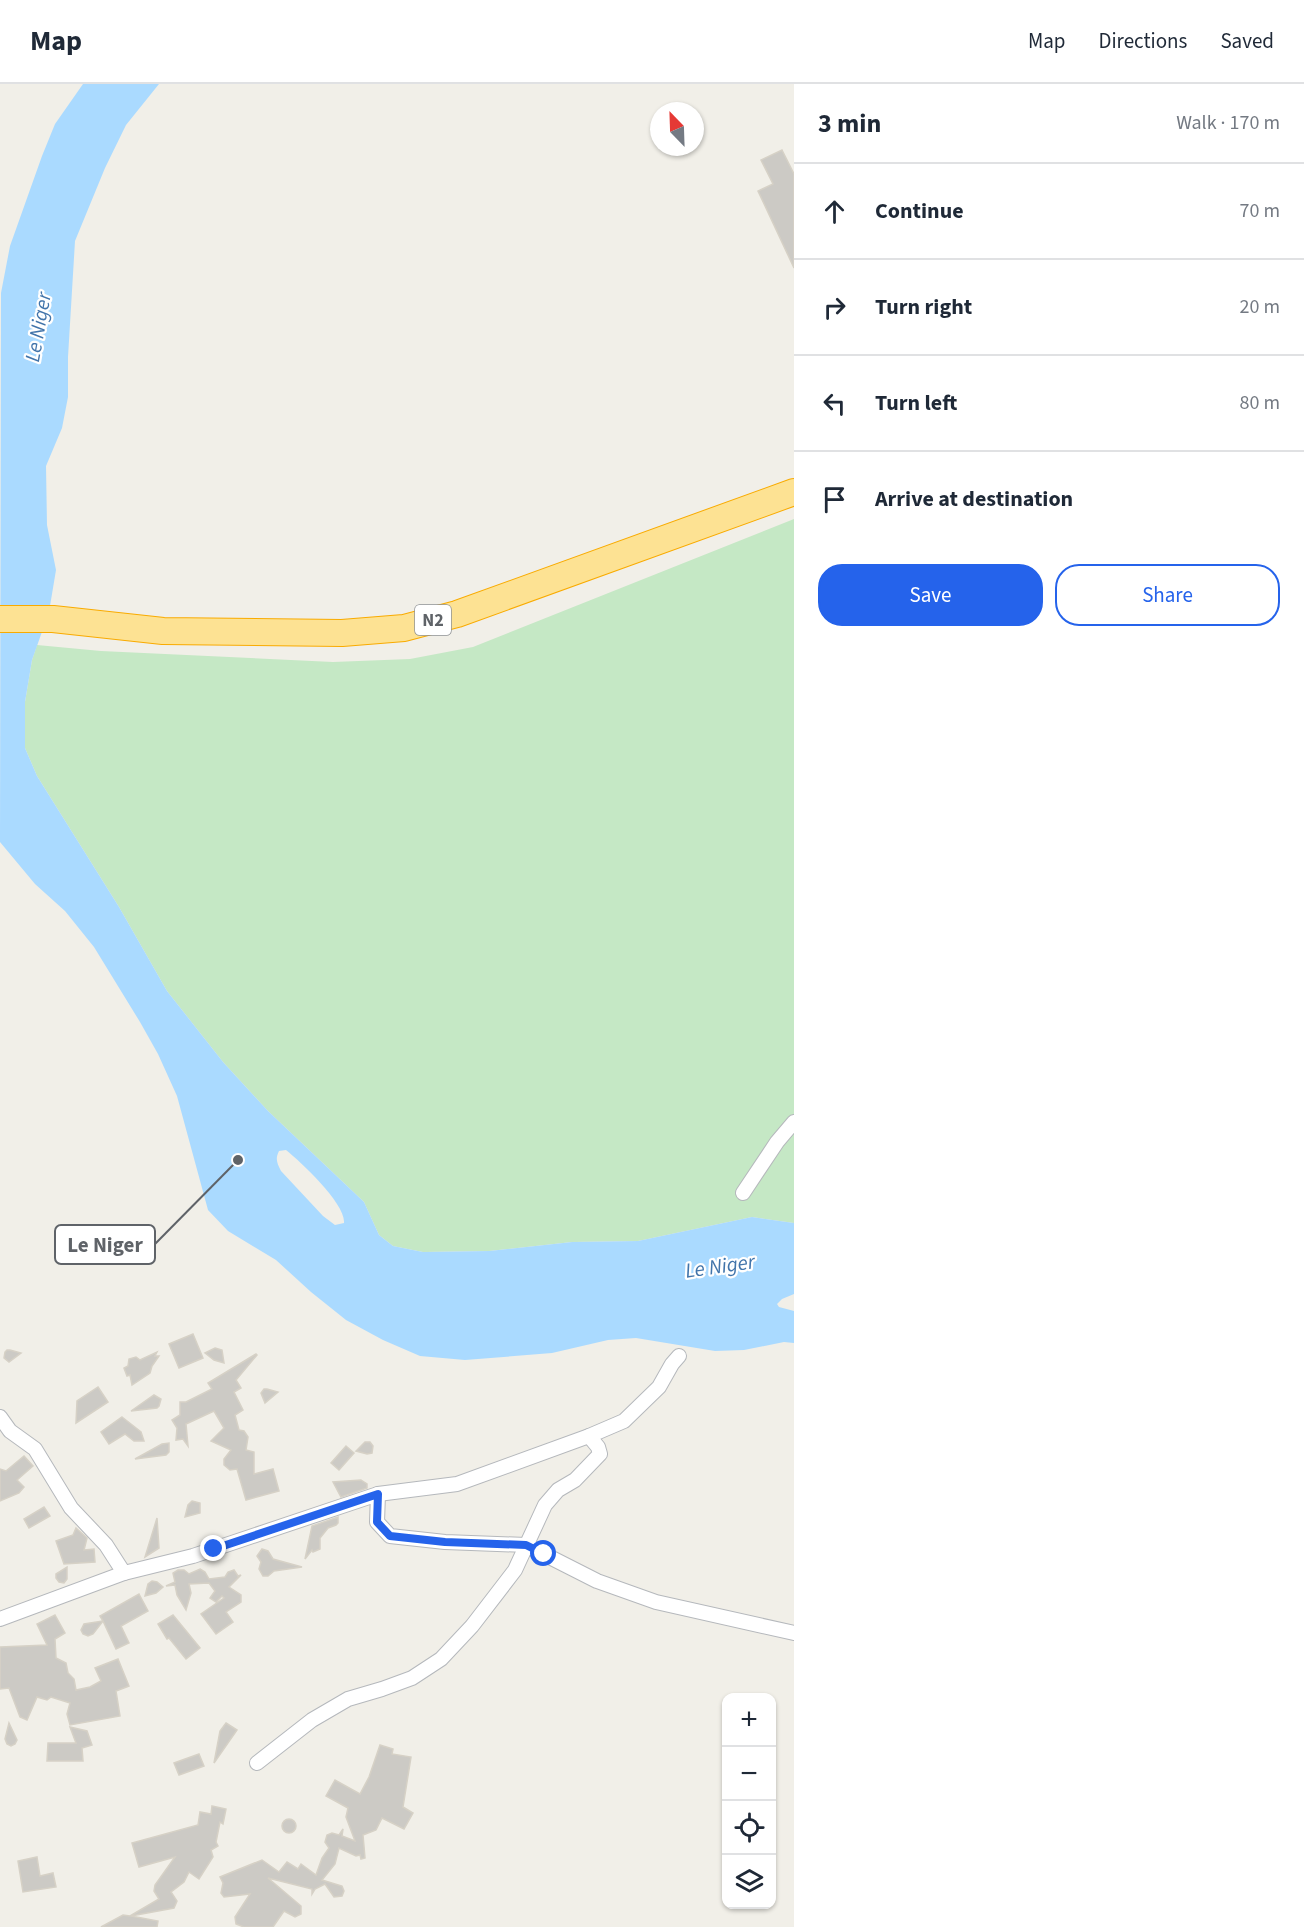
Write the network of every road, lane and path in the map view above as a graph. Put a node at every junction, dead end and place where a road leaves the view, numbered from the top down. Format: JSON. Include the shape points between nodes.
{"nodes":[{"id":1,"x":794,"y":492,"type":"edge"},
{"id":2,"x":0,"y":619,"type":"edge"},
{"id":3,"x":794,"y":1122,"type":"edge"},
{"id":4,"x":743,"y":1193,"type":"dead end"},
{"id":5,"x":679,"y":1356,"type":"dead end"},
{"id":6,"x":0,"y":1417,"type":"edge"},
{"id":7,"x":589,"y":1436,"type":"junction"},
{"id":8,"x":378,"y":1494,"type":"junction"},
{"id":9,"x":526,"y":1545,"type":"junction"},
{"id":10,"x":124,"y":1573,"type":"junction"},
{"id":11,"x":0,"y":1619,"type":"edge"},
{"id":12,"x":794,"y":1633,"type":"edge"},
{"id":13,"x":257,"y":1763,"type":"dead end"}],
"edges":[{"from":1,"to":2,"type":"highway","number":"N2","via":[[457,614],[404,628],[342,633],[163,631],[52,619]]},
{"from":3,"to":4,"type":"street"},
{"from":5,"to":7,"type":"street","via":[[659,1388],[624,1421]]},
{"from":6,"to":10,"type":"street","via":[[10,1431],[35,1449],[71,1509],[106,1545]]},
{"from":7,"to":8,"type":"street","via":[[457,1484]]},
{"from":7,"to":9,"type":"street","via":[[600,1454],[545,1505]]},
{"from":8,"to":9,"type":"street","via":[[377,1522],[390,1536]]},
{"from":8,"to":10,"type":"street","via":[[193,1556]]},
{"from":9,"to":12,"type":"street","via":[[597,1581],[656,1602]]},
{"from":9,"to":13,"type":"street","via":[[515,1569],[441,1659],[412,1678],[348,1699],[312,1720]]},
{"from":10,"to":11,"type":"street"}]}
